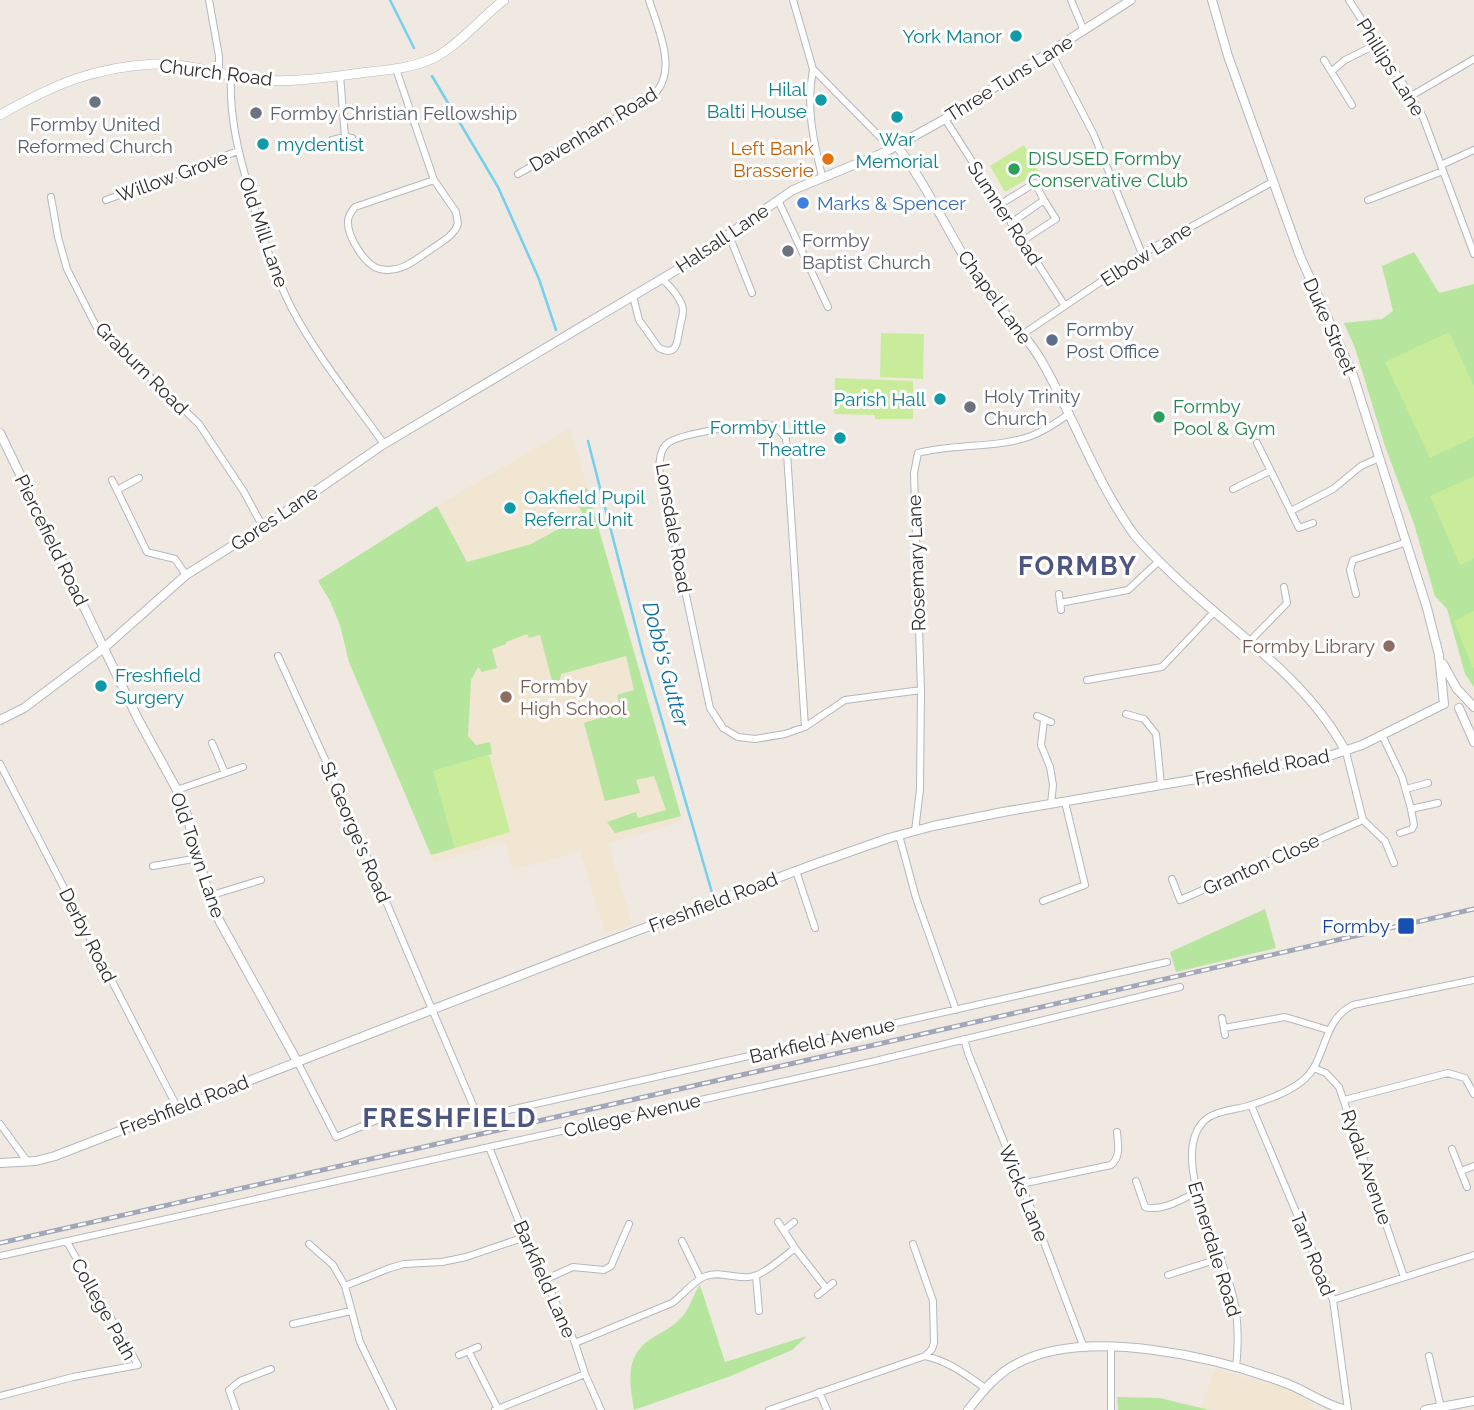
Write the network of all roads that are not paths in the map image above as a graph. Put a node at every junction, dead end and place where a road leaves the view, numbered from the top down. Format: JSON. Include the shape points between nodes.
{"nodes":[{"id":1,"x":209,"y":0,"type":"edge"},
{"id":2,"x":503,"y":0,"type":"edge"},
{"id":3,"x":649,"y":0,"type":"edge"},
{"id":4,"x":793,"y":0,"type":"edge"},
{"id":5,"x":1071,"y":0,"type":"edge"},
{"id":6,"x":1131,"y":0,"type":"edge"},
{"id":7,"x":1212,"y":0,"type":"edge"},
{"id":8,"x":1349,"y":0,"type":"edge"},
{"id":9,"x":1084,"y":31,"type":"junction"},
{"id":10,"x":1377,"y":44,"type":"junction"},
{"id":11,"x":1051,"y":52,"type":"junction"},
{"id":12,"x":1474,"y":59,"type":"edge"},
{"id":13,"x":1324,"y":60,"type":"dead end"},
{"id":14,"x":396,"y":69,"type":"junction"},
{"id":15,"x":813,"y":69,"type":"junction"},
{"id":16,"x":1332,"y":71,"type":"junction"},
{"id":17,"x":219,"y":73,"type":"junction"},
{"id":18,"x":231,"y":75,"type":"junction"},
{"id":19,"x":340,"y":75,"type":"junction"},
{"id":20,"x":1411,"y":96,"type":"junction"},
{"id":21,"x":1352,"y":105,"type":"dead end"},
{"id":22,"x":0,"y":115,"type":"edge"},
{"id":23,"x":945,"y":120,"type":"junction"},
{"id":24,"x":332,"y":139,"type":"dead end"},
{"id":25,"x":897,"y":146,"type":"junction"},
{"id":26,"x":1474,"y":150,"type":"edge"},
{"id":27,"x":238,"y":151,"type":"junction"},
{"id":28,"x":885,"y":152,"type":"joint"},
{"id":29,"x":1442,"y":168,"type":"junction"},
{"id":30,"x":518,"y":174,"type":"dead end"},
{"id":31,"x":822,"y":176,"type":"junction"},
{"id":32,"x":434,"y":180,"type":"junction"},
{"id":33,"x":1274,"y":181,"type":"junction"},
{"id":34,"x":51,"y":197,"type":"dead end"},
{"id":35,"x":106,"y":200,"type":"dead end"},
{"id":36,"x":778,"y":200,"type":"junction"},
{"id":37,"x":1044,"y":200,"type":"junction"},
{"id":38,"x":1368,"y":201,"type":"dead end"},
{"id":39,"x":999,"y":205,"type":"junction"},
{"id":40,"x":1010,"y":223,"type":"junction"},
{"id":41,"x":729,"y":234,"type":"junction"},
{"id":42,"x":1022,"y":241,"type":"junction"},
{"id":43,"x":1142,"y":254,"type":"junction"},
{"id":44,"x":1474,"y":254,"type":"edge"},
{"id":45,"x":662,"y":279,"type":"junction"},
{"id":46,"x":752,"y":293,"type":"dead end"},
{"id":47,"x":633,"y":296,"type":"junction"},
{"id":48,"x":1065,"y":306,"type":"junction"},
{"id":49,"x":828,"y":307,"type":"dead end"},
{"id":50,"x":1023,"y":334,"type":"junction"},
{"id":51,"x":563,"y":336,"type":"joint"},
{"id":52,"x":1069,"y":414,"type":"junction"},
{"id":53,"x":0,"y":433,"type":"edge"},
{"id":54,"x":1257,"y":443,"type":"dead end"},
{"id":55,"x":384,"y":444,"type":"junction"},
{"id":56,"x":1380,"y":457,"type":"junction"},
{"id":57,"x":1270,"y":471,"type":"junction"},
{"id":58,"x":139,"y":478,"type":"dead end"},
{"id":59,"x":112,"y":480,"type":"dead end"},
{"id":60,"x":1233,"y":489,"type":"dead end"},
{"id":61,"x":117,"y":490,"type":"junction"},
{"id":62,"x":1291,"y":511,"type":"junction"},
{"id":63,"x":1313,"y":523,"type":"dead end"},
{"id":64,"x":263,"y":527,"type":"junction"},
{"id":65,"x":1407,"y":542,"type":"junction"},
{"id":66,"x":1159,"y":561,"type":"junction"},
{"id":67,"x":186,"y":575,"type":"junction"},
{"id":68,"x":1284,"y":587,"type":"dead end"},
{"id":69,"x":1059,"y":594,"type":"dead end"},
{"id":70,"x":1356,"y":594,"type":"dead end"},
{"id":71,"x":1214,"y":612,"type":"junction"},
{"id":72,"x":1249,"y":642,"type":"junction"},
{"id":73,"x":105,"y":646,"type":"junction"},
{"id":74,"x":1439,"y":655,"type":"junction"},
{"id":75,"x":278,"y":656,"type":"dead end"},
{"id":76,"x":1087,"y":680,"type":"dead end"},
{"id":77,"x":1457,"y":689,"type":"junction"},
{"id":78,"x":920,"y":690,"type":"junction"},
{"id":79,"x":1444,"y":693,"type":"junction"},
{"id":80,"x":1444,"y":704,"type":"junction"},
{"id":81,"x":1461,"y":705,"type":"junction"},
{"id":82,"x":1474,"y":710,"type":"edge"},
{"id":83,"x":1126,"y":714,"type":"dead end"},
{"id":84,"x":1044,"y":719,"type":"dead end"},
{"id":85,"x":0,"y":720,"type":"edge"},
{"id":86,"x":804,"y":727,"type":"junction"},
{"id":87,"x":1382,"y":736,"type":"junction"},
{"id":88,"x":1474,"y":742,"type":"edge"},
{"id":89,"x":212,"y":743,"type":"dead end"},
{"id":90,"x":1346,"y":752,"type":"junction"},
{"id":91,"x":0,"y":764,"type":"edge"},
{"id":92,"x":243,"y":767,"type":"dead end"},
{"id":93,"x":225,"y":773,"type":"junction"},
{"id":94,"x":1428,"y":783,"type":"dead end"},
{"id":95,"x":1161,"y":785,"type":"junction"},
{"id":96,"x":1406,"y":789,"type":"junction"},
{"id":97,"x":177,"y":790,"type":"junction"},
{"id":98,"x":1065,"y":802,"type":"junction"},
{"id":99,"x":1438,"y":803,"type":"dead end"},
{"id":100,"x":1051,"y":804,"type":"junction"},
{"id":101,"x":1411,"y":809,"type":"junction"},
{"id":102,"x":1363,"y":820,"type":"junction"},
{"id":103,"x":915,"y":831,"type":"junction"},
{"id":104,"x":1400,"y":833,"type":"dead end"},
{"id":105,"x":899,"y":835,"type":"junction"},
{"id":106,"x":199,"y":858,"type":"junction"},
{"id":107,"x":1394,"y":863,"type":"dead end"},
{"id":108,"x":153,"y":866,"type":"dead end"},
{"id":109,"x":796,"y":871,"type":"junction"},
{"id":110,"x":1172,"y":879,"type":"dead end"},
{"id":111,"x":261,"y":880,"type":"dead end"},
{"id":112,"x":209,"y":896,"type":"junction"},
{"id":113,"x":1181,"y":900,"type":"junction"},
{"id":114,"x":1044,"y":901,"type":"dead end"},
{"id":115,"x":1184,"y":909,"type":"dead end"},
{"id":116,"x":815,"y":928,"type":"dead end"},
{"id":117,"x":1167,"y":962,"type":"dead end"},
{"id":118,"x":1474,"y":980,"type":"edge"},
{"id":119,"x":1180,"y":987,"type":"dead end"},
{"id":120,"x":431,"y":1010,"type":"junction"},
{"id":121,"x":956,"y":1010,"type":"junction"},
{"id":122,"x":1222,"y":1018,"type":"dead end"},
{"id":123,"x":1328,"y":1030,"type":"junction"},
{"id":124,"x":964,"y":1039,"type":"junction"},
{"id":125,"x":297,"y":1061,"type":"junction"},
{"id":126,"x":1314,"y":1068,"type":"junction"},
{"id":127,"x":1474,"y":1094,"type":"edge"},
{"id":128,"x":1344,"y":1100,"type":"junction"},
{"id":129,"x":1251,"y":1105,"type":"junction"},
{"id":130,"x":177,"y":1107,"type":"junction"},
{"id":131,"x":377,"y":1120,"type":"dead end"},
{"id":132,"x":0,"y":1124,"type":"edge"},
{"id":133,"x":1117,"y":1132,"type":"dead end"},
{"id":134,"x":489,"y":1147,"type":"junction"},
{"id":135,"x":1452,"y":1149,"type":"dead end"},
{"id":136,"x":27,"y":1161,"type":"junction"},
{"id":137,"x":0,"y":1163,"type":"edge"},
{"id":138,"x":1474,"y":1166,"type":"edge"},
{"id":139,"x":1461,"y":1171,"type":"junction"},
{"id":140,"x":1136,"y":1181,"type":"dead end"},
{"id":141,"x":1021,"y":1184,"type":"junction"},
{"id":142,"x":1467,"y":1187,"type":"dead end"},
{"id":143,"x":1197,"y":1192,"type":"junction"},
{"id":144,"x":778,"y":1222,"type":"dead end"},
{"id":145,"x":794,"y":1222,"type":"dead end"},
{"id":146,"x":629,"y":1224,"type":"dead end"},
{"id":147,"x":784,"y":1230,"type":"junction"},
{"id":148,"x":525,"y":1237,"type":"junction"},
{"id":149,"x":682,"y":1241,"type":"dead end"},
{"id":150,"x":67,"y":1242,"type":"junction"},
{"id":151,"x":309,"y":1244,"type":"dead end"},
{"id":152,"x":913,"y":1244,"type":"dead end"},
{"id":153,"x":795,"y":1248,"type":"junction"},
{"id":154,"x":1474,"y":1255,"type":"edge"},
{"id":155,"x":0,"y":1256,"type":"edge"},
{"id":156,"x":1220,"y":1258,"type":"junction"},
{"id":157,"x":1168,"y":1275,"type":"dead end"},
{"id":158,"x":756,"y":1276,"type":"junction"},
{"id":159,"x":1405,"y":1277,"type":"junction"},
{"id":160,"x":700,"y":1278,"type":"junction"},
{"id":161,"x":546,"y":1279,"type":"junction"},
{"id":162,"x":833,"y":1283,"type":"dead end"},
{"id":163,"x":345,"y":1286,"type":"junction"},
{"id":164,"x":826,"y":1288,"type":"junction"},
{"id":165,"x":818,"y":1295,"type":"dead end"},
{"id":166,"x":1333,"y":1300,"type":"junction"},
{"id":167,"x":351,"y":1311,"type":"junction"},
{"id":168,"x":759,"y":1311,"type":"dead end"},
{"id":169,"x":293,"y":1324,"type":"dead end"},
{"id":170,"x":575,"y":1343,"type":"junction"},
{"id":171,"x":478,"y":1347,"type":"dead end"},
{"id":172,"x":1111,"y":1347,"type":"junction"},
{"id":173,"x":1084,"y":1348,"type":"junction"},
{"id":174,"x":469,"y":1352,"type":"junction"},
{"id":175,"x":458,"y":1355,"type":"dead end"},
{"id":176,"x":925,"y":1356,"type":"junction"},
{"id":177,"x":1429,"y":1356,"type":"dead end"},
{"id":178,"x":1236,"y":1368,"type":"junction"},
{"id":179,"x":271,"y":1369,"type":"dead end"},
{"id":180,"x":585,"y":1374,"type":"junction"},
{"id":181,"x":985,"y":1388,"type":"junction"},
{"id":182,"x":820,"y":1392,"type":"junction"},
{"id":183,"x":0,"y":1396,"type":"edge"},
{"id":184,"x":1474,"y":1401,"type":"edge"},
{"id":185,"x":1441,"y":1408,"type":"junction"},
{"id":186,"x":497,"y":1409,"type":"edge"},
{"id":187,"x":236,"y":1410,"type":"edge"},
{"id":188,"x":393,"y":1410,"type":"edge"},
{"id":189,"x":601,"y":1410,"type":"edge"},
{"id":190,"x":769,"y":1410,"type":"edge"},
{"id":191,"x":827,"y":1410,"type":"edge"},
{"id":192,"x":968,"y":1410,"type":"edge"},
{"id":193,"x":1111,"y":1410,"type":"edge"},
{"id":194,"x":1347,"y":1410,"type":"edge"},
{"id":195,"x":1425,"y":1410,"type":"edge"}],
"edges":[{"from":1,"to":17,"type":"street"},
{"from":2,"to":14,"type":"main road","name":"Church Road","via":[[431,60]]},
{"from":3,"to":30,"type":"street","name":"Davenham Road","via":[[664,49],[664,84],[650,98]]},
{"from":4,"to":15,"type":"street"},
{"from":5,"to":9,"type":"street"},
{"from":6,"to":9,"type":"street","name":"Three Tuns Lane"},
{"from":7,"to":33,"type":"street","name":"Duke Street"},
{"from":8,"to":10,"type":"street","name":"Phillips Lane"},
{"from":9,"to":11,"type":"street","name":"Three Tuns Lane"},
{"from":10,"to":16,"type":"street"},
{"from":10,"to":20,"type":"street","name":"Phillips Lane"},
{"from":11,"to":23,"type":"street","name":"Three Tuns Lane"},
{"from":11,"to":43,"type":"street","via":[[1094,135]]},
{"from":12,"to":20,"type":"street"},
{"from":13,"to":16,"type":"street"},
{"from":14,"to":19,"type":"main road","name":"Church Road"},
{"from":14,"to":32,"type":"street"},
{"from":15,"to":25,"type":"street","via":[[880,137]]},
{"from":15,"to":31,"type":"street","via":[[810,117]]},
{"from":16,"to":21,"type":"street"},
{"from":17,"to":18,"type":"main road","name":"Church Road"},
{"from":17,"to":22,"type":"main road","name":"Church Road","via":[[157,64],[119,67],[52,86]]},
{"from":18,"to":19,"type":"main road","name":"Church Road","via":[[261,80]]},
{"from":18,"to":27,"type":"street","name":"Old Mill Lane"},
{"from":19,"to":24,"type":"street","via":[[349,137]]},
{"from":20,"to":29,"type":"street","name":"Phillips Lane"},
{"from":23,"to":25,"type":"street","name":"Three Tuns Lane"},
{"from":23,"to":39,"type":"street","name":"Sumner Road"},
{"from":25,"to":28,"type":"street","name":"Three Tuns Lane"},
{"from":25,"to":50,"type":"street","name":"Chapel Lane","via":[[979,282]]},
{"from":26,"to":29,"type":"street"},
{"from":27,"to":35,"type":"street","name":"Willow Grove"},
{"from":27,"to":55,"type":"street","name":"Old Mill Lane","via":[[270,256],[292,308]]},
{"from":28,"to":31,"type":"street","name":"Halsall Lane"},
{"from":29,"to":38,"type":"street"},
{"from":29,"to":44,"type":"street","name":"Phillips Lane"},
{"from":31,"to":36,"type":"street","name":"Halsall Lane"},
{"from":32,"to":32,"type":"street","via":[[456,212],[456,230],[407,266],[379,269],[369,263],[349,230],[350,213],[355,207]]},
{"from":33,"to":43,"type":"street","name":"Elbow Lane"},
{"from":33,"to":56,"type":"street","name":"Duke Street","via":[[1300,256],[1353,375]]},
{"from":34,"to":64,"type":"street","name":"Graburn Road","via":[[66,269],[96,326],[199,424]]},
{"from":36,"to":41,"type":"street","name":"Halsall Lane"},
{"from":36,"to":49,"type":"street"},
{"from":37,"to":39,"type":"street","via":[[1035,183]]},
{"from":37,"to":40,"type":"street"},
{"from":37,"to":42,"type":"street","via":[[1056,219]]},
{"from":39,"to":40,"type":"street","name":"Sumner Road"},
{"from":40,"to":42,"type":"street","name":"Sumner Road"},
{"from":41,"to":45,"type":"street","name":"Halsall Lane"},
{"from":41,"to":46,"type":"street"},
{"from":42,"to":48,"type":"street","name":"Sumner Road"},
{"from":43,"to":48,"type":"street","name":"Elbow Lane"},
{"from":45,"to":47,"type":"street","name":"Halsall Lane"},
{"from":45,"to":47,"type":"street","via":[[683,309],[674,349],[659,348],[639,320]]},
{"from":47,"to":51,"type":"street","name":"Halsall Lane"},
{"from":48,"to":50,"type":"street","name":"Elbow Lane"},
{"from":50,"to":52,"type":"street","name":"Chapel Lane"},
{"from":51,"to":55,"type":"street","name":"Gores Lane"},
{"from":52,"to":66,"type":"street","name":"Chapel Lane","via":[[1118,509]]},
{"from":52,"to":78,"type":"street","name":"Rosemary Lane","via":[[1032,436],[918,453],[914,473]]},
{"from":53,"to":73,"type":"street","name":"Piercefield Road"},
{"from":54,"to":57,"type":"street"},
{"from":55,"to":64,"type":"street","name":"Gores Lane"},
{"from":56,"to":62,"type":"street"},
{"from":56,"to":65,"type":"street","name":"Duke Street"},
{"from":57,"to":60,"type":"street"},
{"from":57,"to":62,"type":"street"},
{"from":58,"to":61,"type":"street"},
{"from":59,"to":61,"type":"street"},
{"from":61,"to":67,"type":"street","via":[[147,552],[175,559]]},
{"from":62,"to":63,"type":"street","via":[[1299,528]]},
{"from":64,"to":67,"type":"street","name":"Gores Lane"},
{"from":65,"to":70,"type":"street","via":[[1353,560],[1350,570]]},
{"from":65,"to":74,"type":"street","name":"Duke Street"},
{"from":66,"to":69,"type":"street","via":[[1128,590],[1061,607]]},
{"from":66,"to":71,"type":"street","name":"Chapel Lane"},
{"from":67,"to":73,"type":"street","name":"Gores Lane"},
{"from":68,"to":72,"type":"street","via":[[1287,603]]},
{"from":71,"to":72,"type":"street","name":"Chapel Lane"},
{"from":71,"to":76,"type":"street","via":[[1162,667]]},
{"from":72,"to":90,"type":"street","name":"Chapel Lane","via":[[1305,693]]},
{"from":73,"to":85,"type":"street","name":"Gores Lane","via":[[24,708]]},
{"from":73,"to":97,"type":"street","name":"Old Town Lane"},
{"from":74,"to":77,"type":"street","name":"Duke Street"},
{"from":74,"to":79,"type":"street","name":"Duke Street"},
{"from":75,"to":120,"type":"street","name":"St George's Road"},
{"from":77,"to":79,"type":"street"},
{"from":77,"to":81,"type":"street","via":[[1462,693]]},
{"from":78,"to":86,"type":"street","name":"Lonsdale Road","via":[[845,700]]},
{"from":78,"to":103,"type":"street","name":"Rosemary Lane","via":[[920,789]]},
{"from":79,"to":80,"type":"street"},
{"from":80,"to":81,"type":"street","via":[[1453,710]]},
{"from":80,"to":87,"type":"street","name":"Freshfield Road"},
{"from":81,"to":82,"type":"street"},
{"from":81,"to":88,"type":"street"},
{"from":83,"to":95,"type":"street","via":[[1144,719],[1156,734]]},
{"from":84,"to":100,"type":"street","via":[[1041,746],[1050,766]]},
{"from":86,"to":86,"type":"street","name":"Lonsdale Road","via":[[786,438],[774,425],[757,422],[667,443],[659,468],[710,708],[723,728],[738,737],[755,739]]},
{"from":87,"to":90,"type":"street","name":"Freshfield Road"},
{"from":87,"to":96,"type":"street"},
{"from":89,"to":93,"type":"street"},
{"from":90,"to":95,"type":"street","name":"Freshfield Road"},
{"from":90,"to":102,"type":"street"},
{"from":91,"to":130,"type":"street","name":"Derby Road"},
{"from":92,"to":93,"type":"street"},
{"from":93,"to":97,"type":"street"},
{"from":94,"to":96,"type":"street"},
{"from":95,"to":98,"type":"street","name":"Freshfield Road"},
{"from":96,"to":101,"type":"street"},
{"from":97,"to":106,"type":"street","name":"Old Town Lane"},
{"from":98,"to":100,"type":"street","name":"Freshfield Road"},
{"from":98,"to":114,"type":"street","via":[[1085,885]]},
{"from":99,"to":101,"type":"street"},
{"from":100,"to":103,"type":"street","name":"Freshfield Road"},
{"from":101,"to":104,"type":"street","via":[[1412,830]]},
{"from":102,"to":107,"type":"street","via":[[1385,841]]},
{"from":102,"to":113,"type":"street","name":"Granton Close"},
{"from":103,"to":105,"type":"street","name":"Freshfield Road"},
{"from":105,"to":109,"type":"street","name":"Freshfield Road"},
{"from":105,"to":121,"type":"street"},
{"from":106,"to":108,"type":"street"},
{"from":106,"to":112,"type":"street","name":"Old Town Lane"},
{"from":109,"to":116,"type":"street"},
{"from":109,"to":120,"type":"street","name":"Freshfield Road"},
{"from":110,"to":113,"type":"street","name":"Granton Close"},
{"from":111,"to":112,"type":"street"},
{"from":112,"to":125,"type":"street","name":"Old Town Lane"},
{"from":113,"to":115,"type":"street"},
{"from":117,"to":121,"type":"street","name":"Barkfield Avenue"},
{"from":118,"to":123,"type":"street","via":[[1353,1005],[1344,1009]]},
{"from":119,"to":124,"type":"street","name":"College Avenue"},
{"from":120,"to":121,"type":"street","name":"Barkfield Avenue","via":[[478,1117]]},
{"from":120,"to":125,"type":"street","name":"Freshfield Road"},
{"from":122,"to":123,"type":"street","via":[[1224,1032],[1285,1017]]},
{"from":123,"to":126,"type":"street"},
{"from":124,"to":134,"type":"street","name":"College Avenue"},
{"from":124,"to":141,"type":"street","name":"Wicks Lane"},
{"from":125,"to":130,"type":"street","name":"Freshfield Road"},
{"from":125,"to":131,"type":"street","via":[[336,1137]]},
{"from":126,"to":128,"type":"street","name":"Rydal Avenue","via":[[1333,1079]]},
{"from":126,"to":129,"type":"street","name":"Ennerdale Road","via":[[1292,1088]]},
{"from":127,"to":128,"type":"street","via":[[1465,1078],[1448,1073]]},
{"from":128,"to":159,"type":"street","name":"Rydal Avenue"},
{"from":129,"to":143,"type":"street","name":"Ennerdale Road","via":[[1213,1115],[1196,1132],[1191,1164]]},
{"from":129,"to":166,"type":"street","name":"Tarn Road"},
{"from":130,"to":136,"type":"street","name":"Freshfield Road","via":[[55,1156]]},
{"from":132,"to":136,"type":"street"},
{"from":133,"to":141,"type":"street","via":[[1119,1149],[1111,1165]]},
{"from":134,"to":148,"type":"street","name":"Barkfield Lane"},
{"from":134,"to":150,"type":"street","name":"College Avenue"},
{"from":135,"to":139,"type":"street"},
{"from":136,"to":137,"type":"street","name":"Freshfield Road"},
{"from":138,"to":139,"type":"street"},
{"from":139,"to":142,"type":"street"},
{"from":140,"to":143,"type":"street","via":[[1145,1207],[1151,1209]]},
{"from":141,"to":173,"type":"street","name":"Wicks Lane"},
{"from":143,"to":156,"type":"street","name":"Ennerdale Road"},
{"from":144,"to":147,"type":"street"},
{"from":145,"to":147,"type":"street"},
{"from":146,"to":161,"type":"street","via":[[611,1266],[604,1270],[573,1267]]},
{"from":147,"to":153,"type":"street"},
{"from":148,"to":161,"type":"street","name":"Barkfield Lane"},
{"from":148,"to":163,"type":"street","via":[[466,1257],[390,1268]]},
{"from":149,"to":160,"type":"street"},
{"from":150,"to":155,"type":"street","name":"College Avenue"},
{"from":150,"to":183,"type":"street","name":"College Path","via":[[138,1365]]},
{"from":151,"to":163,"type":"street","via":[[333,1265]]},
{"from":152,"to":176,"type":"street","via":[[933,1301],[934,1343]]},
{"from":153,"to":158,"type":"street"},
{"from":153,"to":164,"type":"street"},
{"from":154,"to":159,"type":"street"},
{"from":156,"to":157,"type":"street"},
{"from":156,"to":178,"type":"street","name":"Ennerdale Road","via":[[1237,1315]]},
{"from":158,"to":160,"type":"street","via":[[717,1273]]},
{"from":158,"to":168,"type":"street"},
{"from":159,"to":166,"type":"street"},
{"from":160,"to":170,"type":"street","via":[[671,1303]]},
{"from":161,"to":170,"type":"street","name":"Barkfield Lane"},
{"from":162,"to":164,"type":"street"},
{"from":163,"to":167,"type":"street"},
{"from":164,"to":165,"type":"street"},
{"from":166,"to":194,"type":"street","name":"Tarn Road"},
{"from":167,"to":169,"type":"street"},
{"from":167,"to":188,"type":"street","via":[[360,1342]]},
{"from":170,"to":180,"type":"street","name":"Barkfield Lane"},
{"from":171,"to":174,"type":"street"},
{"from":172,"to":173,"type":"street"},
{"from":172,"to":178,"type":"street","via":[[1163,1351]]},
{"from":172,"to":193,"type":"street"},
{"from":173,"to":181,"type":"street","via":[[1041,1353],[1017,1363]]},
{"from":174,"to":175,"type":"street"},
{"from":174,"to":186,"type":"street"},
{"from":176,"to":181,"type":"street","via":[[957,1368]]},
{"from":176,"to":182,"type":"street"},
{"from":177,"to":185,"type":"street"},
{"from":178,"to":194,"type":"street"},
{"from":179,"to":187,"type":"street","via":[[229,1390]]},
{"from":180,"to":186,"type":"street"},
{"from":180,"to":189,"type":"street","name":"Barkfield Lane"},
{"from":181,"to":192,"type":"street"},
{"from":182,"to":190,"type":"street"},
{"from":182,"to":191,"type":"street"},
{"from":184,"to":185,"type":"street"},
{"from":185,"to":195,"type":"street"}]}
